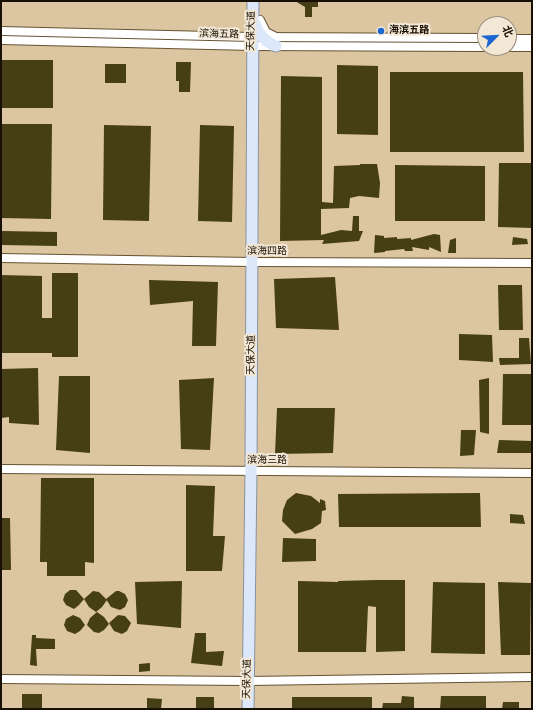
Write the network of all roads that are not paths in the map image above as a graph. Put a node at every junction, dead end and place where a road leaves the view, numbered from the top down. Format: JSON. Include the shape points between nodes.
{"nodes":[{"id":1,"x":253,"y":1,"type":"edge"},
{"id":2,"x":260,"y":1,"type":"edge"},
{"id":3,"x":256,"y":17,"type":"junction"},
{"id":4,"x":1,"y":31,"type":"edge"},
{"id":5,"x":477,"y":38,"type":"edge"},
{"id":6,"x":258,"y":39,"type":"junction"},
{"id":7,"x":517,"y":39,"type":"edge"},
{"id":8,"x":532,"y":39,"type":"edge"},
{"id":9,"x":1,"y":40,"type":"edge"},
{"id":10,"x":276,"y":41,"type":"junction"},
{"id":11,"x":477,"y":47,"type":"edge"},
{"id":12,"x":517,"y":47,"type":"edge"},
{"id":13,"x":532,"y":47,"type":"edge"},
{"id":14,"x":1,"y":258,"type":"edge"},
{"id":15,"x":255,"y":262,"type":"junction"},
{"id":16,"x":532,"y":263,"type":"edge"},
{"id":17,"x":1,"y":469,"type":"edge"},
{"id":18,"x":254,"y":471,"type":"junction"},
{"id":19,"x":532,"y":473,"type":"edge"},
{"id":20,"x":532,"y":677,"type":"edge"},
{"id":21,"x":1,"y":679,"type":"edge"},
{"id":22,"x":252,"y":680,"type":"junction"},
{"id":23,"x":248,"y":709,"type":"edge"},
{"id":24,"x":256,"y":709,"type":"edge"}],
"edges":[{"from":1,"to":3,"type":"main road","name":"天保大道"},
{"from":2,"to":3,"type":"main road","name":"天保大道"},
{"from":3,"to":6,"type":"main road","via":[[254,24]]},
{"from":3,"to":10,"type":"street"},
{"from":4,"to":6,"type":"street","name":"滨海五路"},
{"from":5,"to":10,"type":"street"},
{"from":6,"to":9,"type":"street","name":"滨海五路"},
{"from":6,"to":10,"type":"main road"},
{"from":6,"to":15,"type":"main road","name":"天保大道"},
{"from":7,"to":8,"type":"street"},
{"from":10,"to":11,"type":"street"},
{"from":12,"to":13,"type":"street"},
{"from":14,"to":15,"type":"street","name":"滨海四路"},
{"from":15,"to":16,"type":"street","name":"滨海四路"},
{"from":15,"to":18,"type":"main road","name":"天保大道"},
{"from":17,"to":18,"type":"street","name":"滨海三路"},
{"from":18,"to":19,"type":"street","name":"滨海三路"},
{"from":18,"to":22,"type":"main road","name":"天保大道"},
{"from":20,"to":22,"type":"street"},
{"from":21,"to":22,"type":"street"},
{"from":22,"to":23,"type":"main road","name":"天保大道"},
{"from":22,"to":24,"type":"main road","name":"天保大道"}]}
